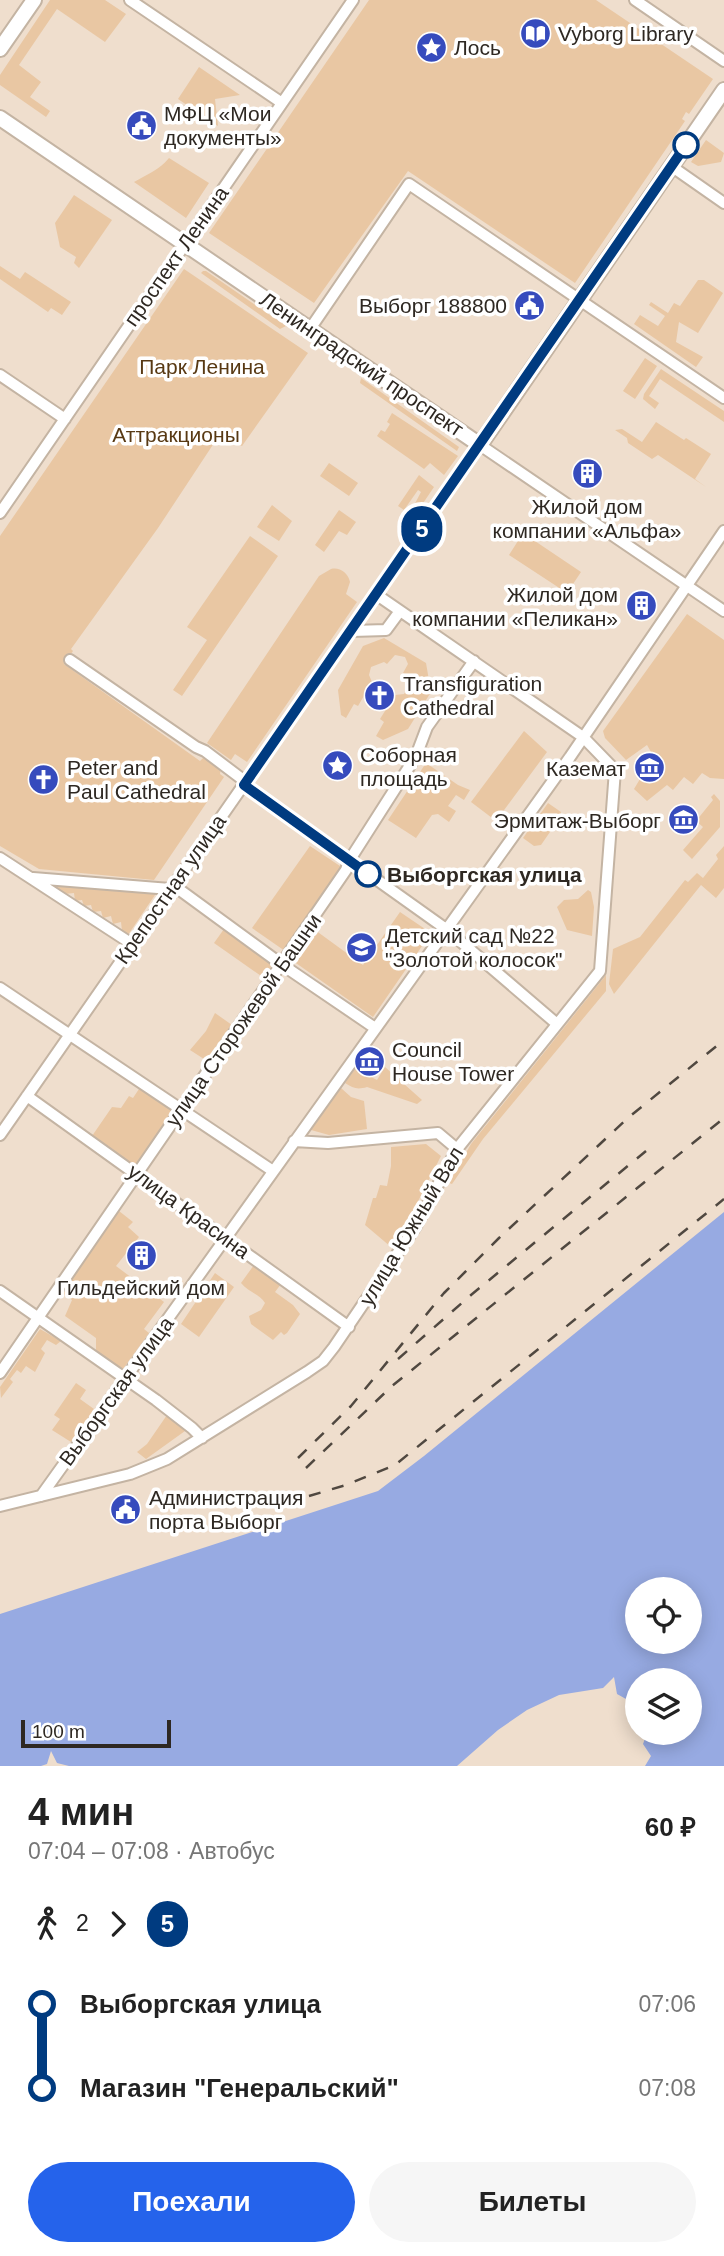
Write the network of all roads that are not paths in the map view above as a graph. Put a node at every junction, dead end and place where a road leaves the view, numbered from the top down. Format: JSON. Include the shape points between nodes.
{"nodes":[{"id":1,"x":34,"y":0,"type":"edge"},
{"id":2,"x":130,"y":0,"type":"edge"},
{"id":3,"x":353,"y":0,"type":"edge"},
{"id":4,"x":635,"y":0,"type":"edge"},
{"id":5,"x":0,"y":49,"type":"edge"},
{"id":6,"x":724,"y":61,"type":"edge"},
{"id":7,"x":724,"y":90,"type":"edge"},
{"id":8,"x":282,"y":103,"type":"junction"},
{"id":9,"x":1,"y":123,"type":"edge"},
{"id":10,"x":671,"y":166,"type":"junction"},
{"id":11,"x":724,"y":203,"type":"edge"},
{"id":12,"x":185,"y":243,"type":"junction"},
{"id":13,"x":580,"y":300,"type":"junction"},
{"id":14,"x":310,"y":329,"type":"junction"},
{"id":15,"x":0,"y":375,"type":"edge"},
{"id":16,"x":724,"y":398,"type":"edge"},
{"id":17,"x":65,"y":419,"type":"junction"},
{"id":18,"x":480,"y":445,"type":"junction"},
{"id":19,"x":0,"y":513,"type":"edge"},
{"id":20,"x":724,"y":531,"type":"edge"},
{"id":21,"x":687,"y":586,"type":"junction"},
{"id":22,"x":377,"y":595,"type":"junction"},
{"id":23,"x":400,"y":611,"type":"junction"},
{"id":24,"x":724,"y":611,"type":"edge"},
{"id":25,"x":352,"y":631,"type":"junction"},
{"id":26,"x":70,"y":660,"type":"dead end"},
{"id":27,"x":474,"y":661,"type":"junction"},
{"id":28,"x":583,"y":737,"type":"junction"},
{"id":29,"x":245,"y":784,"type":"junction"},
{"id":30,"x":0,"y":858,"type":"edge"},
{"id":31,"x":349,"y":861,"type":"junction"},
{"id":32,"x":32,"y":878,"type":"junction"},
{"id":33,"x":172,"y":887,"type":"junction"},
{"id":34,"x":446,"y":929,"type":"junction"},
{"id":35,"x":132,"y":944,"type":"junction"},
{"id":36,"x":281,"y":964,"type":"junction"},
{"id":37,"x":0,"y":988,"type":"edge"},
{"id":38,"x":557,"y":1024,"type":"junction"},
{"id":39,"x":375,"y":1028,"type":"junction"},
{"id":40,"x":70,"y":1035,"type":"junction"},
{"id":41,"x":30,"y":1098,"type":"junction"},
{"id":42,"x":182,"y":1110,"type":"junction"},
{"id":43,"x":0,"y":1135,"type":"edge"},
{"id":44,"x":294,"y":1141,"type":"junction"},
{"id":45,"x":457,"y":1149,"type":"junction"},
{"id":46,"x":273,"y":1171,"type":"junction"},
{"id":47,"x":137,"y":1174,"type":"junction"},
{"id":48,"x":226,"y":1237,"type":"junction"},
{"id":49,"x":0,"y":1292,"type":"edge"},
{"id":50,"x":38,"y":1318,"type":"junction"},
{"id":51,"x":349,"y":1327,"type":"junction"},
{"id":52,"x":0,"y":1373,"type":"edge"},
{"id":53,"x":124,"y":1378,"type":"junction"},
{"id":54,"x":202,"y":1438,"type":"junction"},
{"id":55,"x":41,"y":1496,"type":"junction"},
{"id":56,"x":2,"y":1504,"type":"edge"}],
"edges":[{"from":1,"to":5,"type":"main road"},
{"from":2,"to":8,"type":"street"},
{"from":3,"to":8,"type":"street","name":"проспект Ленина"},
{"from":4,"to":6,"type":"street"},
{"from":7,"to":10,"type":"main road","name":"Крепостная улица"},
{"from":8,"to":12,"type":"street","name":"проспект Ленина"},
{"from":9,"to":12,"type":"main road","name":"Ленинградский проспект"},
{"from":10,"to":11,"type":"street"},
{"from":10,"to":13,"type":"main road","name":"Крепостная улица"},
{"from":12,"to":14,"type":"main road","name":"Ленинградский проспект"},
{"from":12,"to":17,"type":"street","name":"проспект Ленина"},
{"from":13,"to":14,"type":"street","via":[[409,184]]},
{"from":13,"to":16,"type":"street"},
{"from":13,"to":18,"type":"main road","name":"Крепостная улица"},
{"from":14,"to":18,"type":"main road","name":"Ленинградский проспект"},
{"from":15,"to":17,"type":"street"},
{"from":17,"to":19,"type":"street","name":"проспект Ленина"},
{"from":18,"to":21,"type":"street","name":"Ленинградский проспект"},
{"from":18,"to":22,"type":"street","name":"Крепостная улица"},
{"from":20,"to":21,"type":"street","name":"Выборгская улица"},
{"from":21,"to":24,"type":"street","name":"Ленинградский проспект"},
{"from":21,"to":28,"type":"street","name":"Выборгская улица"},
{"from":22,"to":23,"type":"street"},
{"from":22,"to":25,"type":"street","name":"Крепостная улица"},
{"from":23,"to":25,"type":"street","via":[[386,630]]},
{"from":23,"to":27,"type":"street"},
{"from":25,"to":29,"type":"street","name":"Крепостная улица"},
{"from":26,"to":29,"type":"street","via":[[205,751]]},
{"from":27,"to":28,"type":"street"},
{"from":27,"to":31,"type":"street","name":"улица Сторожевой Башни","via":[[427,727],[416,756]]},
{"from":28,"to":34,"type":"street","name":"Выборгская улица"},
{"from":28,"to":38,"type":"street","name":"улица Южный Вал","via":[[615,770],[600,971]]},
{"from":29,"to":31,"type":"street"},
{"from":29,"to":33,"type":"street","name":"Крепостная улица"},
{"from":30,"to":32,"type":"street"},
{"from":31,"to":34,"type":"street"},
{"from":31,"to":36,"type":"street","name":"улица Сторожевой Башни"},
{"from":32,"to":33,"type":"street"},
{"from":32,"to":35,"type":"street"},
{"from":33,"to":35,"type":"street","name":"Крепостная улица"},
{"from":33,"to":36,"type":"street"},
{"from":34,"to":38,"type":"street"},
{"from":34,"to":39,"type":"street","name":"Выборгская улица"},
{"from":35,"to":40,"type":"street","name":"Крепостная улица"},
{"from":36,"to":39,"type":"street"},
{"from":36,"to":42,"type":"street","name":"улица Сторожевой Башни"},
{"from":37,"to":40,"type":"street"},
{"from":38,"to":45,"type":"street","name":"улица Южный Вал"},
{"from":39,"to":44,"type":"street","name":"Выборгская улица"},
{"from":40,"to":41,"type":"street","name":"Крепостная улица"},
{"from":40,"to":42,"type":"street"},
{"from":41,"to":43,"type":"street","name":"Крепостная улица"},
{"from":41,"to":47,"type":"street","name":"улица Красина"},
{"from":42,"to":46,"type":"street"},
{"from":42,"to":47,"type":"street","name":"улица Сторожевой Башни"},
{"from":44,"to":45,"type":"street","via":[[328,1143],[438,1133]]},
{"from":44,"to":46,"type":"street","name":"Выборгская улица"},
{"from":45,"to":51,"type":"street","name":"улица Южный Вал","via":[[416,1226]]},
{"from":46,"to":48,"type":"street","name":"Выборгская улица"},
{"from":47,"to":48,"type":"street","name":"улица Красина"},
{"from":47,"to":50,"type":"street","name":"улица Сторожевой Башни"},
{"from":48,"to":51,"type":"street","name":"улица Красина"},
{"from":48,"to":53,"type":"street","name":"Выборгская улица"},
{"from":49,"to":50,"type":"street"},
{"from":50,"to":52,"type":"street","name":"улица Сторожевой Башни"},
{"from":50,"to":53,"type":"street"},
{"from":51,"to":54,"type":"street","name":"улица Южный Вал","via":[[323,1361]]},
{"from":53,"to":54,"type":"street"},
{"from":53,"to":55,"type":"street","name":"Выборгская улица"},
{"from":54,"to":55,"type":"street","name":"улица Южный Вал","via":[[131,1474]]},
{"from":55,"to":56,"type":"street","name":"улица Южный Вал"}]}
